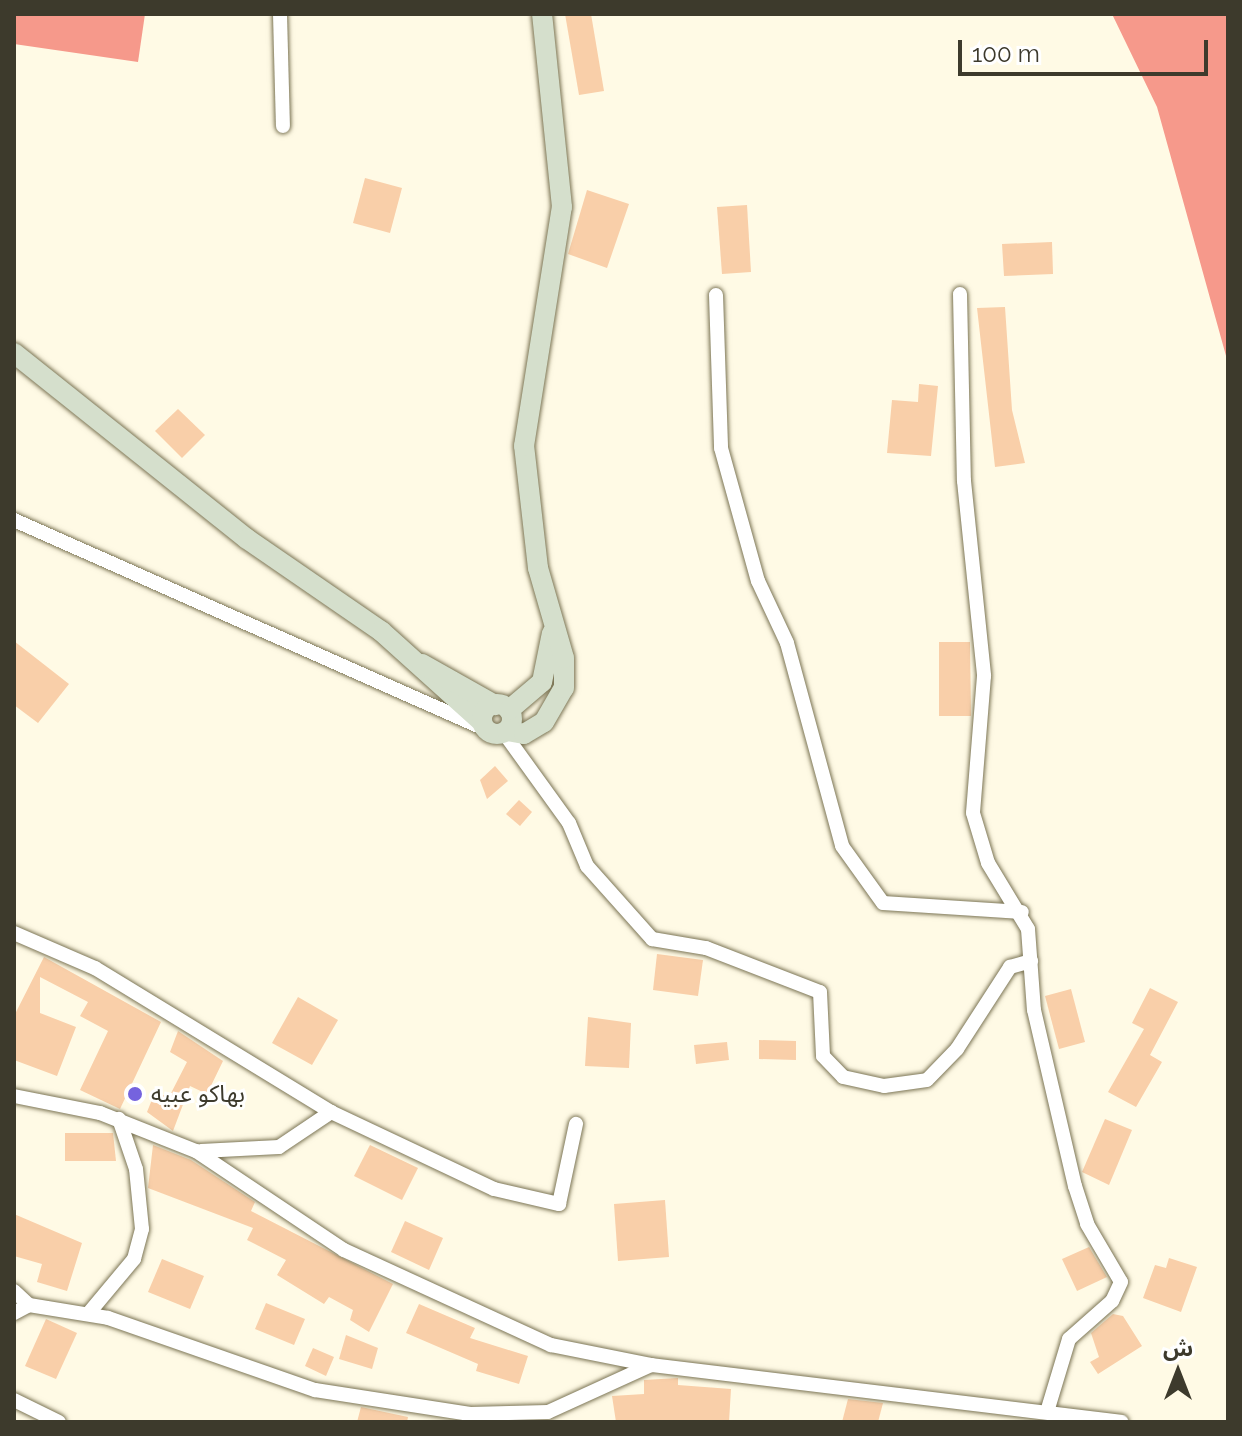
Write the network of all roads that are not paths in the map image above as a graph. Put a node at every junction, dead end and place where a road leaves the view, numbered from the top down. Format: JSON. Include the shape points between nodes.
{"nodes":[{"id":1,"x":280,"y":14,"type":"edge"},
{"id":2,"x":542,"y":14,"type":"edge"},
{"id":3,"x":283,"y":126,"type":"dead end"},
{"id":4,"x":960,"y":294,"type":"dead end"},
{"id":5,"x":716,"y":295,"type":"dead end"},
{"id":6,"x":14,"y":353,"type":"edge"},
{"id":7,"x":14,"y":520,"type":"edge"},
{"id":8,"x":553,"y":629,"type":"junction"},
{"id":9,"x":418,"y":663,"type":"junction"},
{"id":10,"x":502,"y":707,"type":"junction"},
{"id":11,"x":495,"y":729,"type":"junction"},
{"id":12,"x":1022,"y":912,"type":"junction"},
{"id":13,"x":14,"y":933,"type":"edge"},
{"id":14,"x":1031,"y":961,"type":"junction"},
{"id":15,"x":14,"y":1096,"type":"edge"},
{"id":16,"x":331,"y":1112,"type":"junction"},
{"id":17,"x":119,"y":1119,"type":"junction"},
{"id":18,"x":576,"y":1124,"type":"dead end"},
{"id":19,"x":196,"y":1151,"type":"junction"},
{"id":20,"x":14,"y":1291,"type":"edge"},
{"id":21,"x":29,"y":1305,"type":"junction"},
{"id":22,"x":14,"y":1313,"type":"edge"},
{"id":23,"x":88,"y":1314,"type":"junction"},
{"id":24,"x":651,"y":1365,"type":"junction"},
{"id":25,"x":14,"y":1400,"type":"edge"},
{"id":26,"x":1047,"y":1412,"type":"junction"},
{"id":27,"x":521,"y":1419,"type":"edge"},
{"id":28,"x":59,"y":1422,"type":"edge"},
{"id":29,"x":1122,"y":1422,"type":"edge"}],
"edges":[{"from":1,"to":3,"type":"street"},
{"from":2,"to":8,"type":"main road","via":[[562,207],[524,446],[528,505]]},
{"from":4,"to":12,"type":"street","via":[[964,495],[986,724],[973,813],[988,863]]},
{"from":5,"to":12,"type":"street","via":[[721,448],[758,581],[787,643],[842,846],[883,903]]},
{"from":6,"to":9,"type":"main road","via":[[194,498]]},
{"from":7,"to":11,"type":"street"},
{"from":8,"to":10,"type":"main road","via":[[542,682]]},
{"from":8,"to":11,"type":"main road","via":[[565,669],[560,705],[536,728]]},
{"from":9,"to":10,"type":"main road"},
{"from":9,"to":11,"type":"main road"},
{"from":10,"to":11,"type":"main road"},
{"from":11,"to":14,"type":"street","via":[[569,823],[587,866],[652,939],[706,948],[820,992],[823,1056],[843,1077],[884,1086],[927,1080],[957,1049],[1010,967]]},
{"from":12,"to":14,"type":"street"},
{"from":13,"to":16,"type":"street","via":[[95,968]]},
{"from":14,"to":26,"type":"street","via":[[1034,1010],[1075,1186],[1087,1224],[1121,1282],[1112,1301],[1069,1339]]},
{"from":15,"to":17,"type":"street"},
{"from":16,"to":18,"type":"street","via":[[494,1189],[553,1206],[566,1187]]},
{"from":16,"to":19,"type":"street","via":[[279,1147]]},
{"from":17,"to":19,"type":"street"},
{"from":17,"to":23,"type":"street","via":[[136,1169],[142,1229],[134,1259]]},
{"from":19,"to":24,"type":"street","via":[[344,1250],[426,1293],[551,1345]]},
{"from":20,"to":21,"type":"street"},
{"from":21,"to":22,"type":"street"},
{"from":21,"to":23,"type":"street"},
{"from":23,"to":27,"type":"street","via":[[170,1334],[315,1390]]},
{"from":24,"to":26,"type":"street"},
{"from":24,"to":27,"type":"street"},
{"from":25,"to":28,"type":"street"},
{"from":26,"to":29,"type":"street"}]}
